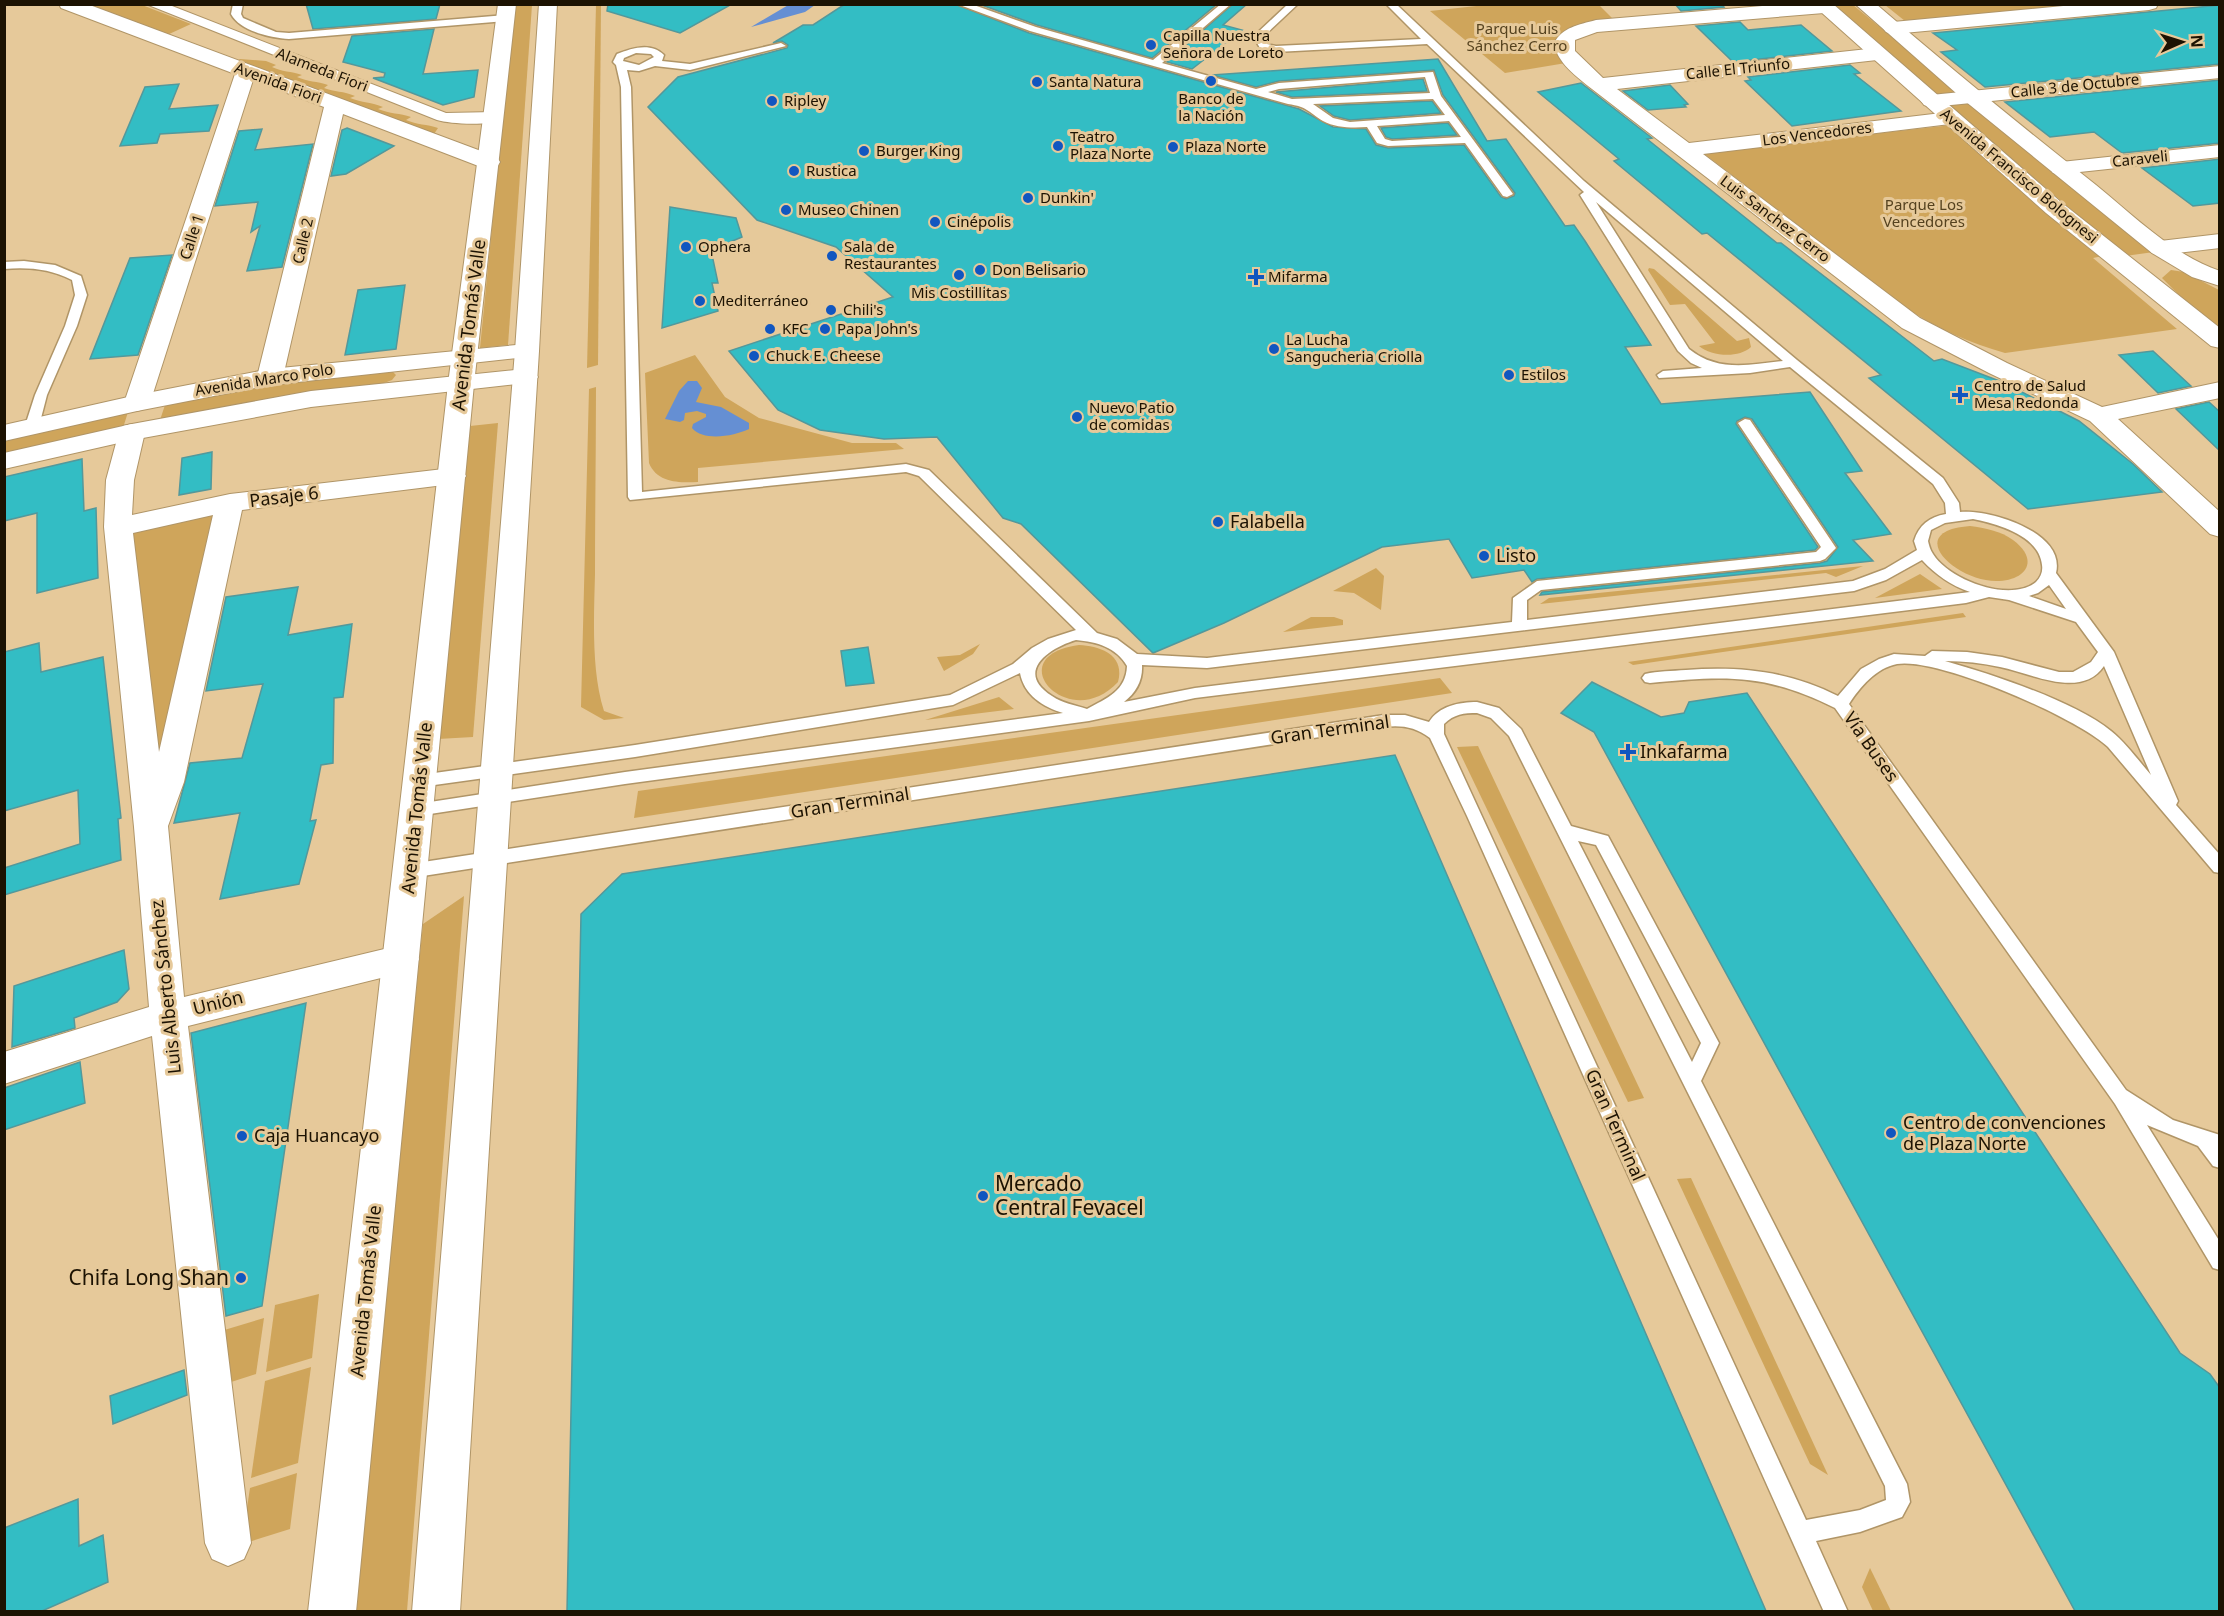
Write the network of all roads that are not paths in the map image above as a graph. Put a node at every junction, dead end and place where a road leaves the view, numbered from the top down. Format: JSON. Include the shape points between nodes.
{"nodes":[{"id":1,"x":68,"y":4,"type":"edge"},
{"id":2,"x":153,"y":4,"type":"edge"},
{"id":3,"x":238,"y":4,"type":"edge"},
{"id":4,"x":548,"y":4,"type":"edge"},
{"id":5,"x":961,"y":4,"type":"edge"},
{"id":6,"x":1227,"y":4,"type":"edge"},
{"id":7,"x":1294,"y":4,"type":"edge"},
{"id":8,"x":1390,"y":4,"type":"edge"},
{"id":9,"x":1864,"y":4,"type":"edge"},
{"id":10,"x":2149,"y":4,"type":"edge"},
{"id":11,"x":1822,"y":6,"type":"edge"},
{"id":12,"x":506,"y":11,"type":"edge"},
{"id":13,"x":1893,"y":28,"type":"junction"},
{"id":14,"x":1429,"y":40,"type":"junction"},
{"id":15,"x":782,"y":46,"type":"dead end"},
{"id":16,"x":1877,"y":54,"type":"junction"},
{"id":17,"x":654,"y":64,"type":"junction"},
{"id":18,"x":1155,"y":64,"type":"junction"},
{"id":19,"x":621,"y":65,"type":"junction"},
{"id":20,"x":246,"y":72,"type":"junction"},
{"id":21,"x":2220,"y":72,"type":"edge"},
{"id":22,"x":1599,"y":85,"type":"junction"},
{"id":23,"x":626,"y":87,"type":"junction"},
{"id":24,"x":1257,"y":92,"type":"junction"},
{"id":25,"x":1436,"y":96,"type":"junction"},
{"id":26,"x":1972,"y":97,"type":"junction"},
{"id":27,"x":1931,"y":101,"type":"junction"},
{"id":28,"x":1305,"y":103,"type":"junction"},
{"id":29,"x":335,"y":105,"type":"junction"},
{"id":30,"x":495,"y":117,"type":"junction"},
{"id":31,"x":1453,"y":118,"type":"junction"},
{"id":32,"x":1950,"y":118,"type":"junction"},
{"id":33,"x":1370,"y":123,"type":"junction"},
{"id":34,"x":1468,"y":140,"type":"junction"},
{"id":35,"x":1684,"y":150,"type":"junction"},
{"id":36,"x":2220,"y":151,"type":"edge"},
{"id":37,"x":489,"y":162,"type":"junction"},
{"id":38,"x":2061,"y":168,"type":"junction"},
{"id":39,"x":1580,"y":183,"type":"junction"},
{"id":40,"x":1507,"y":194,"type":"dead end"},
{"id":41,"x":2220,"y":241,"type":"edge"},
{"id":42,"x":2160,"y":248,"type":"junction"},
{"id":43,"x":4,"y":266,"type":"edge"},
{"id":44,"x":2210,"y":275,"type":"edge"},
{"id":45,"x":2149,"y":285,"type":"junction"},
{"id":46,"x":2217,"y":340,"type":"edge"},
{"id":47,"x":1793,"y":363,"type":"junction"},
{"id":48,"x":526,"y":364,"type":"junction"},
{"id":49,"x":463,"y":370,"type":"junction"},
{"id":50,"x":1722,"y":370,"type":"junction"},
{"id":51,"x":1663,"y":375,"type":"dead end"},
{"id":52,"x":270,"y":377,"type":"junction"},
{"id":53,"x":2220,"y":390,"type":"edge"},
{"id":54,"x":2099,"y":415,"type":"junction"},
{"id":55,"x":134,"y":417,"type":"junction"},
{"id":56,"x":1744,"y":423,"type":"dead end"},
{"id":57,"x":32,"y":426,"type":"junction"},
{"id":58,"x":4,"y":433,"type":"edge"},
{"id":59,"x":4,"y":461,"type":"edge"},
{"id":60,"x":452,"y":476,"type":"junction"},
{"id":61,"x":230,"y":503,"type":"junction"},
{"id":62,"x":1953,"y":516,"type":"junction"},
{"id":63,"x":118,"y":527,"type":"junction"},
{"id":64,"x":2220,"y":528,"type":"edge"},
{"id":65,"x":1923,"y":552,"type":"junction"},
{"id":66,"x":2050,"y":576,"type":"junction"},
{"id":67,"x":1988,"y":593,"type":"junction"},
{"id":68,"x":2009,"y":595,"type":"junction"},
{"id":69,"x":2082,"y":619,"type":"junction"},
{"id":70,"x":1519,"y":627,"type":"junction"},
{"id":71,"x":1091,"y":636,"type":"junction"},
{"id":72,"x":1037,"y":652,"type":"junction"},
{"id":73,"x":2106,"y":652,"type":"junction"},
{"id":74,"x":1904,"y":658,"type":"junction"},
{"id":75,"x":1131,"y":659,"type":"junction"},
{"id":76,"x":1650,"y":678,"type":"dead end"},
{"id":77,"x":1841,"y":704,"type":"junction"},
{"id":78,"x":1089,"y":715,"type":"junction"},
{"id":79,"x":1436,"y":734,"type":"junction"},
{"id":80,"x":496,"y":785,"type":"junction"},
{"id":81,"x":418,"y":796,"type":"junction"},
{"id":82,"x":2176,"y":815,"type":"junction"},
{"id":83,"x":151,"y":827,"type":"junction"},
{"id":84,"x":1564,"y":831,"type":"junction"},
{"id":85,"x":490,"y":859,"type":"junction"},
{"id":86,"x":2220,"y":867,"type":"edge"},
{"id":87,"x":410,"y":871,"type":"junction"},
{"id":88,"x":400,"y":959,"type":"junction"},
{"id":89,"x":168,"y":1016,"type":"junction"},
{"id":90,"x":4,"y":1068,"type":"edge"},
{"id":91,"x":1691,"y":1083,"type":"junction"},
{"id":92,"x":2119,"y":1096,"type":"junction"},
{"id":93,"x":2212,"y":1142,"type":"edge"},
{"id":94,"x":2220,"y":1160,"type":"edge"},
{"id":95,"x":2220,"y":1261,"type":"edge"},
{"id":96,"x":1799,"y":1533,"type":"junction"},
{"id":97,"x":228,"y":1543,"type":"dead end"},
{"id":98,"x":332,"y":1611,"type":"edge"},
{"id":99,"x":436,"y":1611,"type":"edge"},
{"id":100,"x":1836,"y":1611,"type":"edge"}],
"edges":[{"from":1,"to":20,"type":"street","name":"Avenida Fiori"},
{"from":2,"to":30,"type":"street","name":"Alameda Fiori","via":[[443,117]]},
{"from":3,"to":12,"type":"lane","via":[[239,20],[281,36]]},
{"from":4,"to":48,"type":"street"},
{"from":5,"to":18,"type":"lane","via":[[1012,23]]},
{"from":6,"to":18,"type":"lane"},
{"from":7,"to":14,"type":"lane","via":[[1261,34],[1263,46],[1276,50]]},
{"from":8,"to":14,"type":"lane"},
{"from":9,"to":13,"type":"street","name":"Avenida Francisco Bolognesi"},
{"from":10,"to":13,"type":"street"},
{"from":11,"to":16,"type":"street","name":"Avenida Francisco Bolognesi"},
{"from":11,"to":22,"type":"street","name":"Luis Sanchez Cerro","via":[[1610,24],[1575,31],[1566,38],[1563,50]]},
{"from":12,"to":30,"type":"street","name":"Avenida Tomás Valle"},
{"from":13,"to":26,"type":"street","name":"Avenida Francisco Bolognesi"},
{"from":14,"to":39,"type":"lane"},
{"from":15,"to":17,"type":"lane","via":[[690,67]]},
{"from":16,"to":22,"type":"street","name":"Calle El Triunfo"},
{"from":16,"to":27,"type":"street","name":"Avenida Francisco Bolognesi"},
{"from":17,"to":19,"type":"lane","via":[[632,68]]},
{"from":17,"to":19,"type":"lane","via":[[659,58],[657,53],[642,50],[620,56]]},
{"from":17,"to":23,"type":"lane"},
{"from":18,"to":24,"type":"lane"},
{"from":19,"to":23,"type":"lane"},
{"from":20,"to":29,"type":"street","name":"Avenida Fiori"},
{"from":20,"to":55,"type":"street","name":"Calle 1"},
{"from":21,"to":26,"type":"street","name":"Calle 3 de Octubre"},
{"from":22,"to":35,"type":"street","name":"Luis Sanchez Cerro"},
{"from":23,"to":71,"type":"lane","via":[[635,497],[916,469]]},
{"from":24,"to":25,"type":"lane","via":[[1279,86],[1429,74]]},
{"from":24,"to":28,"type":"lane"},
{"from":25,"to":28,"type":"lane"},
{"from":25,"to":31,"type":"lane"},
{"from":26,"to":27,"type":"street","name":"Calle 3 de Octubre"},
{"from":26,"to":38,"type":"street","name":"Avenida Francisco Bolognesi"},
{"from":27,"to":32,"type":"street","name":"Avenida Francisco Bolognesi"},
{"from":28,"to":33,"type":"lane","via":[[1336,123]]},
{"from":29,"to":37,"type":"street","name":"Avenida Fiori"},
{"from":29,"to":52,"type":"street","name":"Calle 2"},
{"from":30,"to":37,"type":"street","name":"Avenida Tomás Valle"},
{"from":31,"to":33,"type":"lane"},
{"from":31,"to":34,"type":"lane"},
{"from":32,"to":35,"type":"street","name":"Los Vencedores"},
{"from":32,"to":45,"type":"street","name":"Avenida Francisco Bolognesi"},
{"from":33,"to":34,"type":"lane","via":[[1381,141],[1392,144]]},
{"from":34,"to":40,"type":"lane"},
{"from":35,"to":54,"type":"street","name":"Luis Sanchez Cerro","via":[[1911,323]]},
{"from":36,"to":38,"type":"street","name":"Caraveli"},
{"from":37,"to":49,"type":"street","name":"Avenida Tomás Valle"},
{"from":38,"to":42,"type":"street","name":"Avenida Francisco Bolognesi"},
{"from":39,"to":47,"type":"lane"},
{"from":39,"to":50,"type":"lane","via":[[1684,351],[1704,366]]},
{"from":41,"to":42,"type":"street"},
{"from":42,"to":44,"type":"street","name":"Avenida Francisco Bolognesi"},
{"from":43,"to":57,"type":"lane","via":[[38,264],[60,269],[77,278],[81,295]]},
{"from":44,"to":45,"type":"street","via":[[2172,263],[2147,265],[2142,270]]},
{"from":45,"to":46,"type":"street","name":"Avenida Francisco Bolognesi"},
{"from":47,"to":50,"type":"lane"},
{"from":47,"to":62,"type":"lane","via":[[1938,481],[1952,503]]},
{"from":48,"to":49,"type":"street","name":"Avenida Marco Polo"},
{"from":48,"to":80,"type":"street"},
{"from":49,"to":52,"type":"street","name":"Avenida Marco Polo"},
{"from":49,"to":55,"type":"street","name":"Avenida Marco Polo","via":[[311,399]]},
{"from":49,"to":60,"type":"street","name":"Avenida Tomás Valle"},
{"from":50,"to":51,"type":"lane"},
{"from":52,"to":55,"type":"street","name":"Avenida Marco Polo"},
{"from":53,"to":54,"type":"street"},
{"from":54,"to":64,"type":"street","name":"Luis Sanchez Cerro"},
{"from":55,"to":57,"type":"street","name":"Avenida Marco Polo"},
{"from":55,"to":59,"type":"street","name":"Avenida Marco Polo"},
{"from":55,"to":63,"type":"street","name":"Luis Alberto Sánchez","via":[[120,480]]},
{"from":56,"to":70,"type":"lane","via":[[1829,548],[1820,556],[1537,586],[1520,598]]},
{"from":57,"to":58,"type":"street","name":"Avenida Marco Polo"},
{"from":60,"to":61,"type":"street","name":"Pasaje 6"},
{"from":60,"to":81,"type":"street","name":"Avenida Tomás Valle"},
{"from":61,"to":63,"type":"street","name":"Pasaje 6"},
{"from":61,"to":83,"type":"street","via":[[168,782]]},
{"from":62,"to":65,"type":"lane","via":[[1925,528],[1920,539]]},
{"from":62,"to":66,"type":"lane","via":[[1994,519],[2023,532],[2045,550],[2051,563]]},
{"from":63,"to":83,"type":"street","name":"Luis Alberto Sánchez"},
{"from":65,"to":67,"type":"lane","via":[[1946,577]]},
{"from":65,"to":70,"type":"lane","via":[[1912,561],[1854,586]]},
{"from":66,"to":68,"type":"lane","via":[[2042,586]]},
{"from":66,"to":69,"type":"lane"},
{"from":67,"to":68,"type":"lane"},
{"from":67,"to":78,"type":"lane","via":[[1195,693]]},
{"from":68,"to":69,"type":"lane"},
{"from":69,"to":73,"type":"lane"},
{"from":70,"to":75,"type":"lane","via":[[1208,663]]},
{"from":71,"to":72,"type":"lane","via":[[1061,638]]},
{"from":71,"to":75,"type":"lane","via":[[1122,648]]},
{"from":72,"to":78,"type":"lane","via":[[1028,674],[1031,686],[1053,704]]},
{"from":72,"to":80,"type":"lane","via":[[1018,668],[952,700]]},
{"from":73,"to":74,"type":"lane","name":"Vía Buses","via":[[2091,673],[2078,677],[2045,675],[1971,657]]},
{"from":73,"to":82,"type":"lane"},
{"from":74,"to":77,"type":"lane","name":"Vía Buses","via":[[1862,675]]},
{"from":74,"to":82,"type":"lane","via":[[1950,668],[2089,723],[2115,744]]},
{"from":75,"to":78,"type":"lane","via":[[1134,681],[1127,691]]},
{"from":76,"to":77,"type":"lane","via":[[1715,672],[1759,674],[1796,682]]},
{"from":77,"to":92,"type":"lane","name":"Vía Buses"},
{"from":78,"to":80,"type":"lane","via":[[637,776]]},
{"from":79,"to":84,"type":"lane","via":[[1436,725],[1448,712],[1480,708],[1497,714],[1515,733]]},
{"from":79,"to":85,"type":"lane","name":"Gran Terminal","via":[[1417,722],[1384,721]]},
{"from":79,"to":96,"type":"lane","name":"Gran Terminal"},
{"from":80,"to":81,"type":"lane"},
{"from":80,"to":81,"type":"lane"},
{"from":80,"to":85,"type":"street"},
{"from":81,"to":87,"type":"street","name":"Avenida Tomás Valle"},
{"from":82,"to":86,"type":"lane"},
{"from":83,"to":89,"type":"street","name":"Luis Alberto Sánchez"},
{"from":84,"to":91,"type":"lane"},
{"from":84,"to":91,"type":"lane","via":[[1602,840],[1710,1043]]},
{"from":85,"to":87,"type":"lane","name":"Gran Terminal"},
{"from":85,"to":99,"type":"street"},
{"from":87,"to":88,"type":"street","name":"Avenida Tomás Valle"},
{"from":88,"to":89,"type":"street","name":"Unión"},
{"from":88,"to":98,"type":"street","name":"Avenida Tomás Valle"},
{"from":89,"to":90,"type":"street","name":"Unión"},
{"from":89,"to":97,"type":"street","name":"Luis Alberto Sánchez"},
{"from":91,"to":96,"type":"lane","via":[[1896,1484],[1899,1502],[1887,1513]]},
{"from":92,"to":93,"type":"lane","name":"Vía Buses","via":[[2156,1121]]},
{"from":92,"to":95,"type":"lane"},
{"from":93,"to":94,"type":"lane","name":"Vía Buses"},
{"from":96,"to":100,"type":"lane","name":"Gran Terminal"}]}
